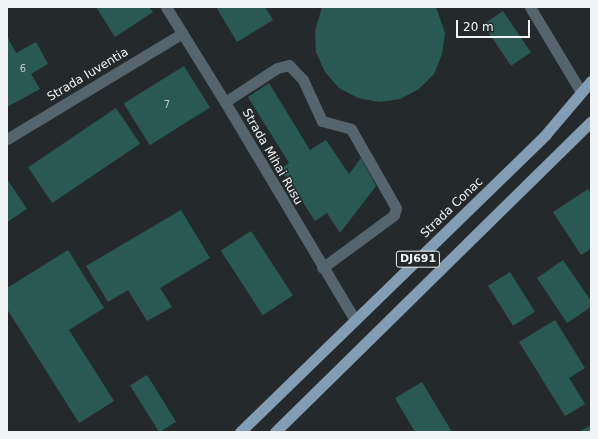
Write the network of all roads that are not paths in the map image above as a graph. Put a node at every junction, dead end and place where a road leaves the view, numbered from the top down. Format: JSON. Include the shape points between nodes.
{"nodes":[{"id":1,"x":166,"y":7,"type":"edge"},
{"id":2,"x":530,"y":7,"type":"edge"},
{"id":3,"x":183,"y":33,"type":"junction"},
{"id":4,"x":591,"y":81,"type":"edge"},
{"id":5,"x":581,"y":92,"type":"junction"},
{"id":6,"x":225,"y":102,"type":"junction"},
{"id":7,"x":591,"y":122,"type":"edge"},
{"id":8,"x":7,"y":139,"type":"edge"},
{"id":9,"x":322,"y":268,"type":"junction"},
{"id":10,"x":355,"y":320,"type":"junction"},
{"id":11,"x":240,"y":432,"type":"edge"},
{"id":12,"x":274,"y":432,"type":"edge"}],
"edges":[{"from":1,"to":3,"type":"street","name":"Strada Mihai Rusu"},
{"from":2,"to":5,"type":"street"},
{"from":3,"to":6,"type":"street","name":"Strada Mihai Rusu"},
{"from":3,"to":8,"type":"street","name":"Strada Iuventia"},
{"from":4,"to":5,"type":"main road","name":"Strada Conac","number":"DJ691"},
{"from":5,"to":10,"type":"main road","name":"Strada Conac","number":"DJ691","via":[[546,134]]},
{"from":6,"to":9,"type":"street","name":"Strada Mihai Rusu"},
{"from":6,"to":9,"type":"street","via":[[277,68],[289,65],[303,80],[322,121],[351,129],[396,208],[394,215]]},
{"from":7,"to":12,"type":"main road","number":"DJ691"},
{"from":9,"to":10,"type":"street","name":"Strada Mihai Rusu"},
{"from":10,"to":11,"type":"main road","name":"Strada Conac","number":"DJ691"}]}
